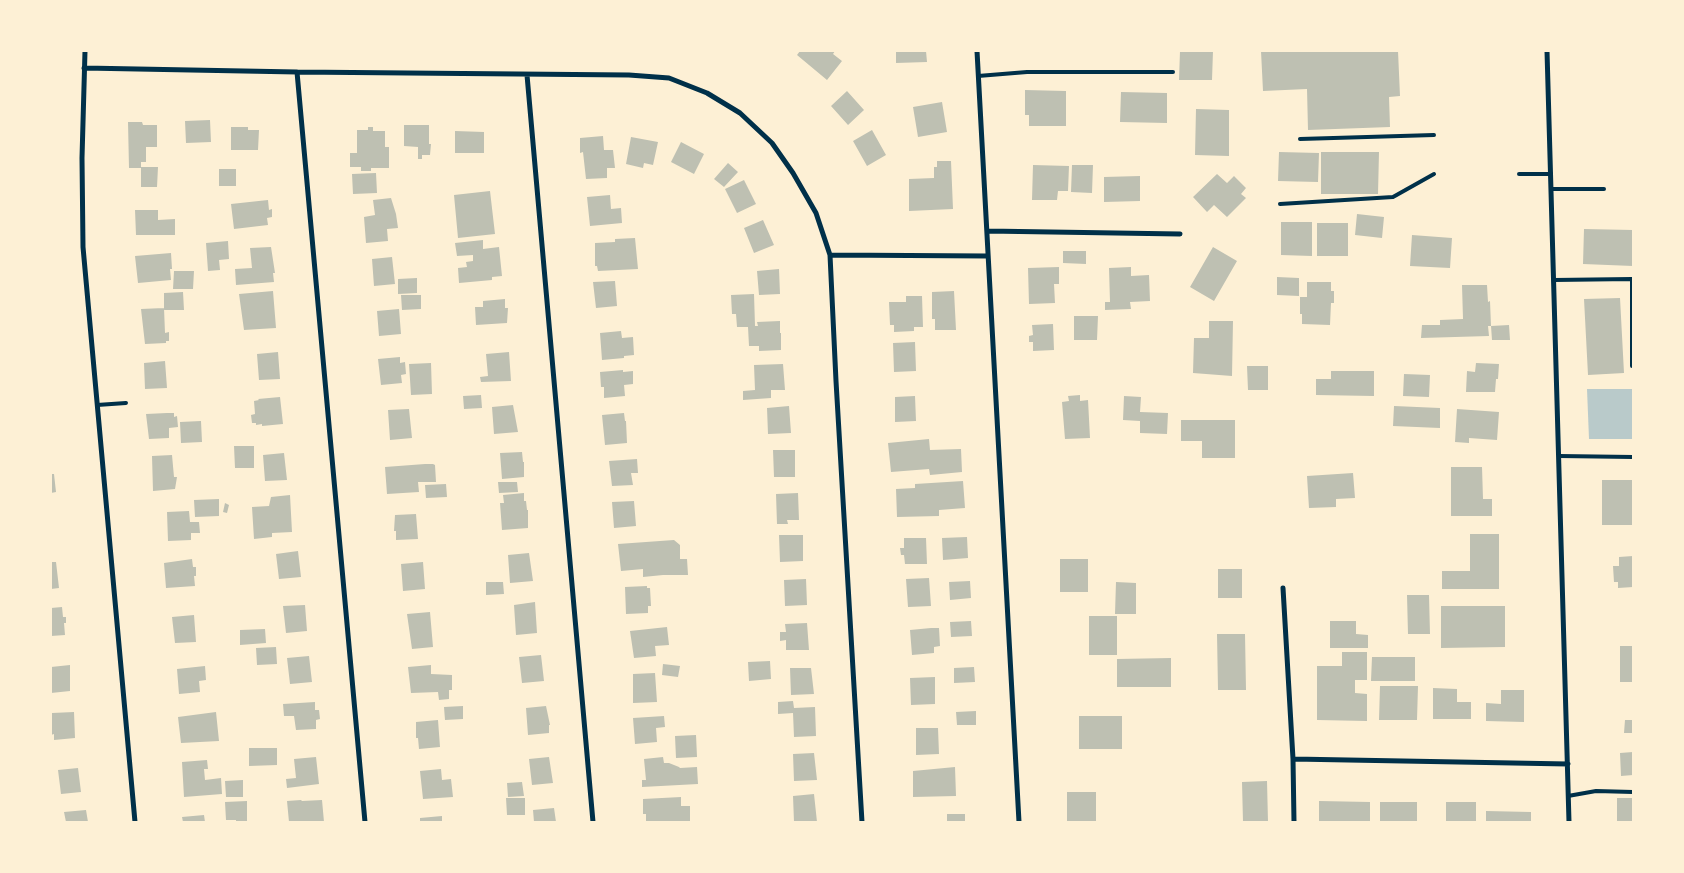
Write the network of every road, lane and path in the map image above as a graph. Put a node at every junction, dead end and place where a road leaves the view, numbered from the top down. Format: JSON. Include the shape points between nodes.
{"nodes":[{"id":1,"x":85,"y":51,"type":"edge"},
{"id":2,"x":976,"y":51,"type":"edge"},
{"id":3,"x":1547,"y":51,"type":"edge"},
{"id":4,"x":84,"y":68,"type":"junction"},
{"id":5,"x":297,"y":72,"type":"junction"},
{"id":6,"x":1173,"y":72,"type":"dead end"},
{"id":7,"x":527,"y":75,"type":"junction"},
{"id":8,"x":978,"y":76,"type":"junction"},
{"id":9,"x":1434,"y":135,"type":"dead end"},
{"id":10,"x":1300,"y":139,"type":"dead end"},
{"id":11,"x":1434,"y":174,"type":"dead end"},
{"id":12,"x":1519,"y":174,"type":"dead end"},
{"id":13,"x":1551,"y":174,"type":"junction"},
{"id":14,"x":1551,"y":189,"type":"junction"},
{"id":15,"x":1604,"y":189,"type":"dead end"},
{"id":16,"x":1280,"y":204,"type":"dead end"},
{"id":17,"x":986,"y":231,"type":"junction"},
{"id":18,"x":1180,"y":234,"type":"dead end"},
{"id":19,"x":830,"y":255,"type":"junction"},
{"id":20,"x":987,"y":256,"type":"junction"},
{"id":21,"x":1554,"y":280,"type":"junction"},
{"id":22,"x":1632,"y":366,"type":"edge"},
{"id":23,"x":126,"y":403,"type":"dead end"},
{"id":24,"x":97,"y":405,"type":"junction"},
{"id":25,"x":1559,"y":456,"type":"junction"},
{"id":26,"x":1633,"y":457,"type":"edge"},
{"id":27,"x":1283,"y":588,"type":"dead end"},
{"id":28,"x":1293,"y":759,"type":"junction"},
{"id":29,"x":1568,"y":764,"type":"junction"},
{"id":30,"x":1633,"y":792,"type":"edge"},
{"id":31,"x":1568,"y":796,"type":"junction"},
{"id":32,"x":135,"y":822,"type":"edge"},
{"id":33,"x":365,"y":822,"type":"edge"},
{"id":34,"x":593,"y":822,"type":"edge"},
{"id":35,"x":862,"y":822,"type":"edge"},
{"id":36,"x":1019,"y":822,"type":"edge"},
{"id":37,"x":1294,"y":822,"type":"edge"},
{"id":38,"x":1569,"y":822,"type":"edge"}],
"edges":[{"from":1,"to":4,"type":"street"},
{"from":2,"to":8,"type":"street"},
{"from":3,"to":13,"type":"street"},
{"from":4,"to":5,"type":"street"},
{"from":4,"to":24,"type":"street","via":[[83,248]]},
{"from":5,"to":7,"type":"street"},
{"from":5,"to":33,"type":"street"},
{"from":6,"to":8,"type":"lane","via":[[1027,72]]},
{"from":7,"to":19,"type":"street","via":[[668,78],[707,92],[740,113],[772,143],[816,213]]},
{"from":7,"to":34,"type":"street"},
{"from":8,"to":17,"type":"street"},
{"from":9,"to":10,"type":"lane"},
{"from":11,"to":16,"type":"lane","via":[[1393,197]]},
{"from":12,"to":13,"type":"lane"},
{"from":13,"to":14,"type":"street"},
{"from":14,"to":15,"type":"lane"},
{"from":14,"to":21,"type":"street"},
{"from":17,"to":18,"type":"street"},
{"from":17,"to":20,"type":"street"},
{"from":19,"to":20,"type":"street"},
{"from":19,"to":35,"type":"street"},
{"from":20,"to":36,"type":"street"},
{"from":21,"to":22,"type":"lane","via":[[1632,279]]},
{"from":21,"to":25,"type":"street"},
{"from":23,"to":24,"type":"lane"},
{"from":24,"to":32,"type":"street"},
{"from":25,"to":26,"type":"lane"},
{"from":25,"to":29,"type":"street"},
{"from":27,"to":28,"type":"street"},
{"from":28,"to":29,"type":"street"},
{"from":28,"to":37,"type":"street"},
{"from":29,"to":31,"type":"street"},
{"from":30,"to":31,"type":"lane","via":[[1596,791]]},
{"from":31,"to":38,"type":"street"}]}
